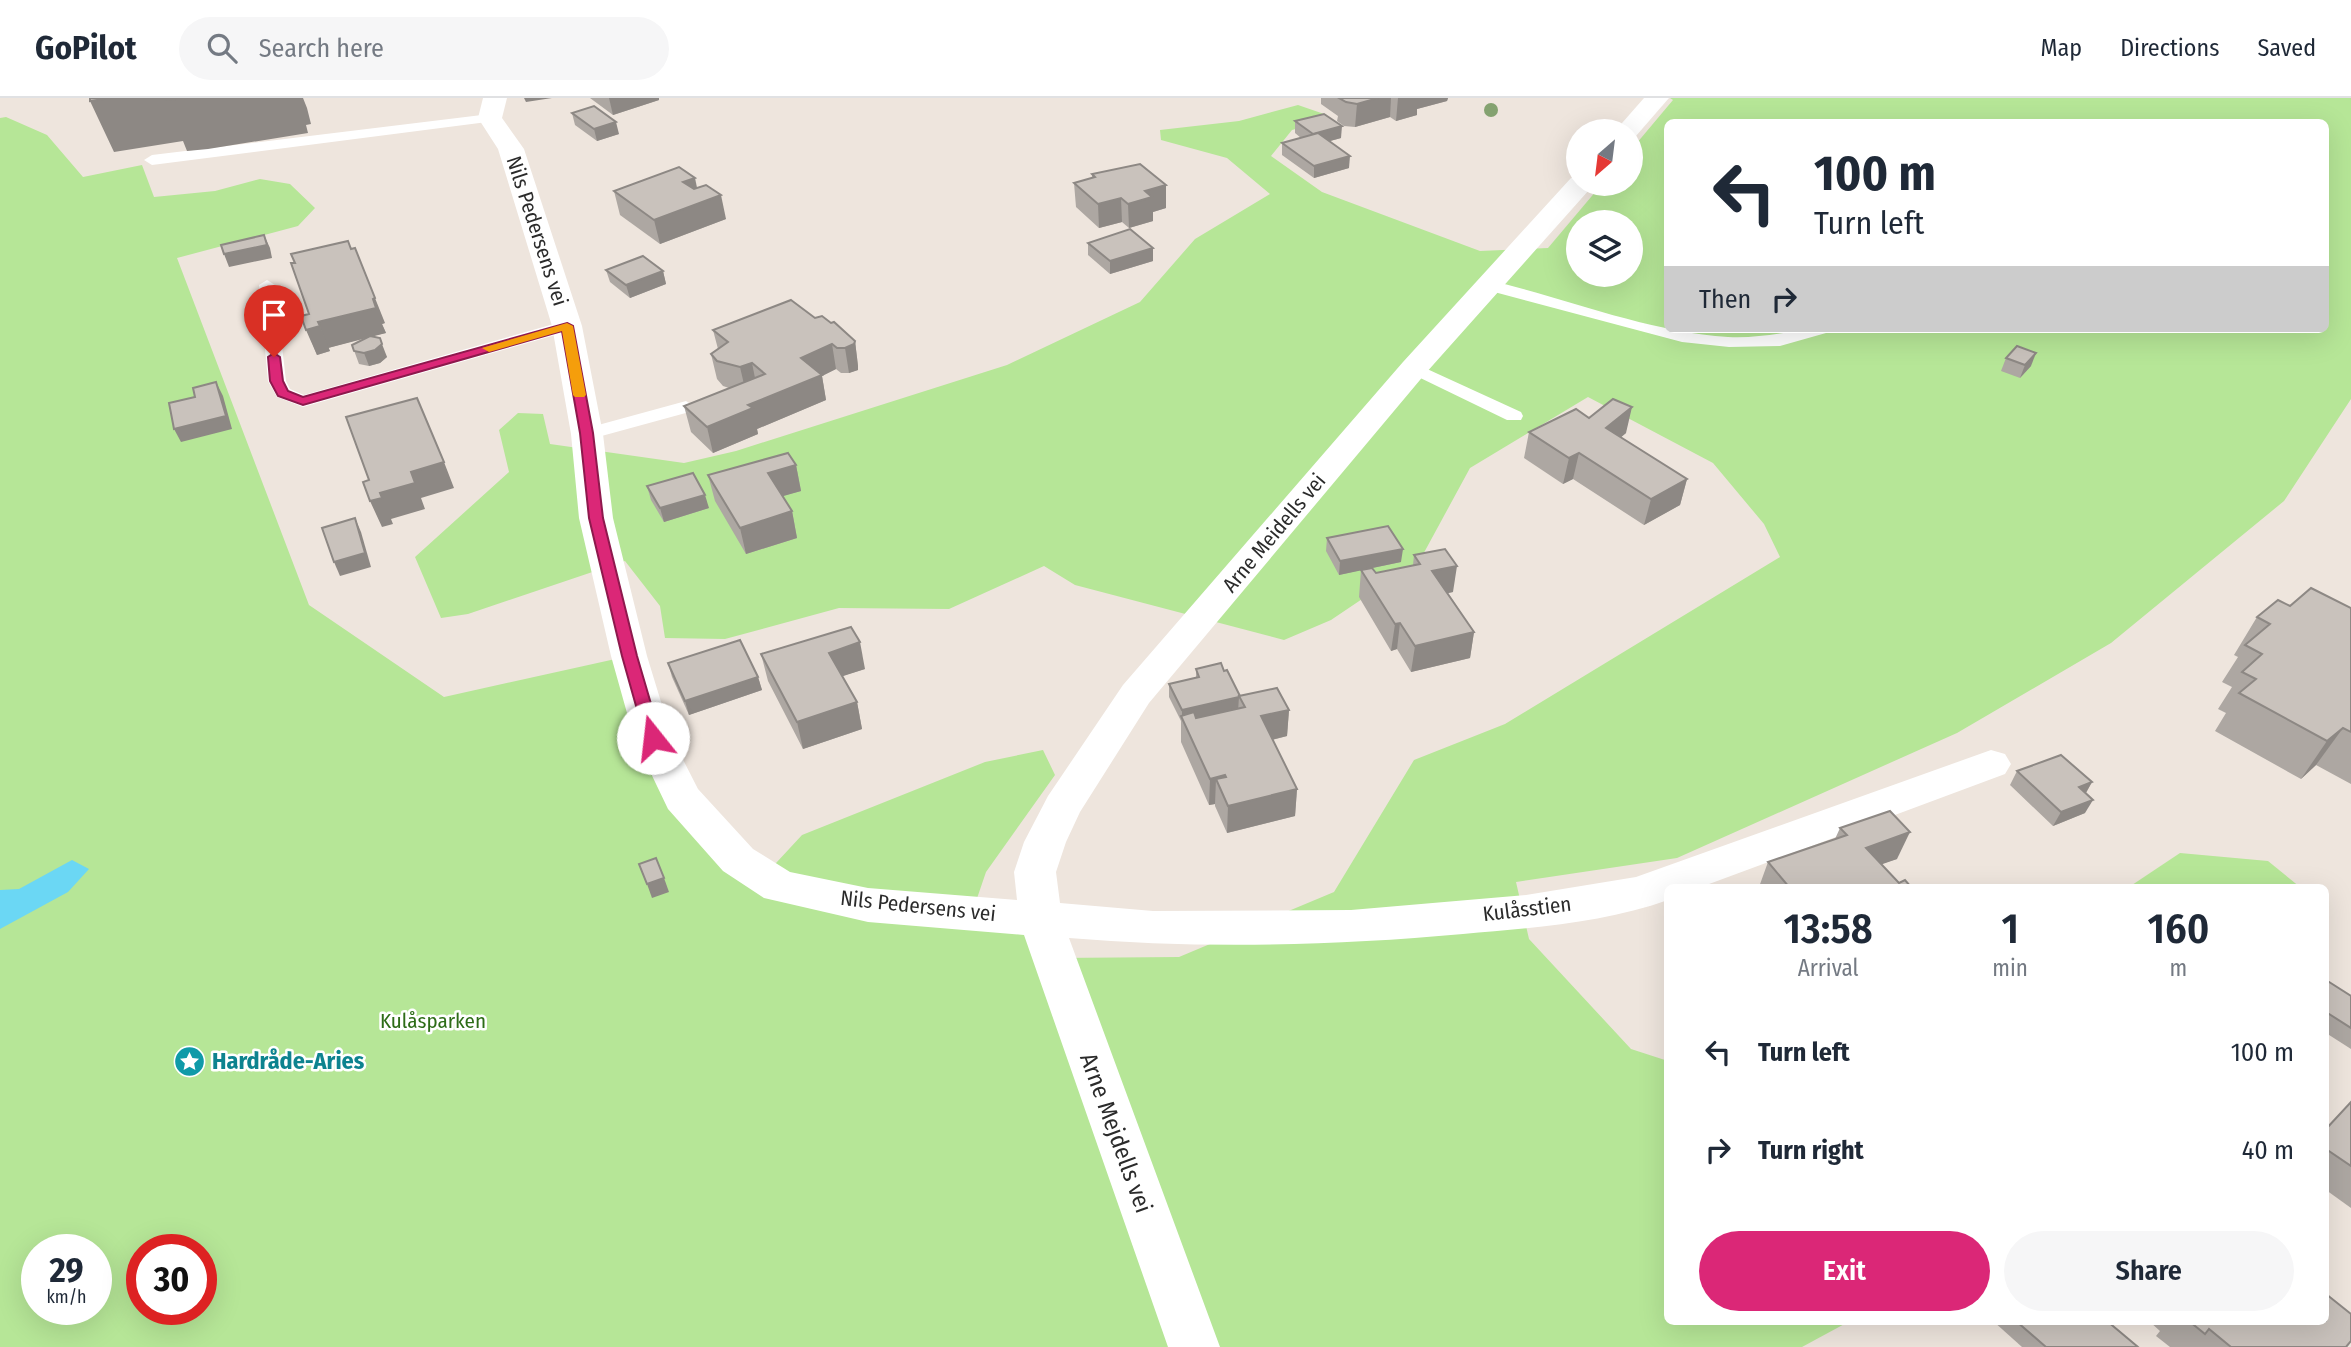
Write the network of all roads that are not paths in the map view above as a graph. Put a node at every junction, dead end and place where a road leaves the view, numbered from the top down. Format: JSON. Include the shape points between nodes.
{"nodes":[{"id":1,"x":1657,"y":98,"type":"edge"},
{"id":2,"x":492,"y":108,"type":"edge"},
{"id":3,"x":1638,"y":119,"type":"edge"},
{"id":4,"x":152,"y":160,"type":"dead end"},
{"id":5,"x":1569,"y":196,"type":"edge"},
{"id":6,"x":267,"y":285,"type":"dead end"},
{"id":7,"x":1489,"y":285,"type":"junction"},
{"id":8,"x":567,"y":326,"type":"junction"},
{"id":9,"x":1664,"y":332,"type":"edge"},
{"id":10,"x":1667,"y":333,"type":"edge"},
{"id":11,"x":1807,"y":333,"type":"edge"},
{"id":12,"x":1414,"y":368,"type":"junction"},
{"id":13,"x":686,"y":407,"type":"edge"},
{"id":14,"x":1514,"y":416,"type":"dead end"},
{"id":15,"x":587,"y":433,"type":"junction"},
{"id":16,"x":1991,"y":764,"type":"dead end"},
{"id":17,"x":1040,"y":918,"type":"junction"},
{"id":18,"x":1194,"y":1347,"type":"edge"}],
"edges":[{"from":1,"to":3,"type":"street"},
{"from":2,"to":4,"type":"lane"},
{"from":2,"to":8,"type":"street","name":"Nils Pedersens vei","via":[[511,149]]},
{"from":5,"to":7,"type":"street","name":"Arne Meidells vei"},
{"from":6,"to":8,"type":"lane","via":[[277,381],[283,393],[303,401]]},
{"from":7,"to":9,"type":"lane"},
{"from":7,"to":12,"type":"street","name":"Arne Meidells vei"},
{"from":8,"to":15,"type":"street","name":"Nils Pedersens vei"},
{"from":10,"to":11,"type":"lane","via":[[1729,342],[1780,341]]},
{"from":12,"to":14,"type":"lane"},
{"from":12,"to":17,"type":"street","name":"Arne Meidells vei","via":[[1136,694],[1093,756],[1062,807],[1035,872]]},
{"from":13,"to":15,"type":"lane"},
{"from":15,"to":17,"type":"street","name":"Nils Pedersens vei","via":[[596,518],[653,738],[682,798],[738,860],[779,886],[868,905]]},
{"from":16,"to":17,"type":"street","name":"Kulåsstien","via":[[1639,893],[1526,912],[1351,928],[1153,928]]},
{"from":17,"to":18,"type":"street","name":"Arne Mejdells vei"}]}
